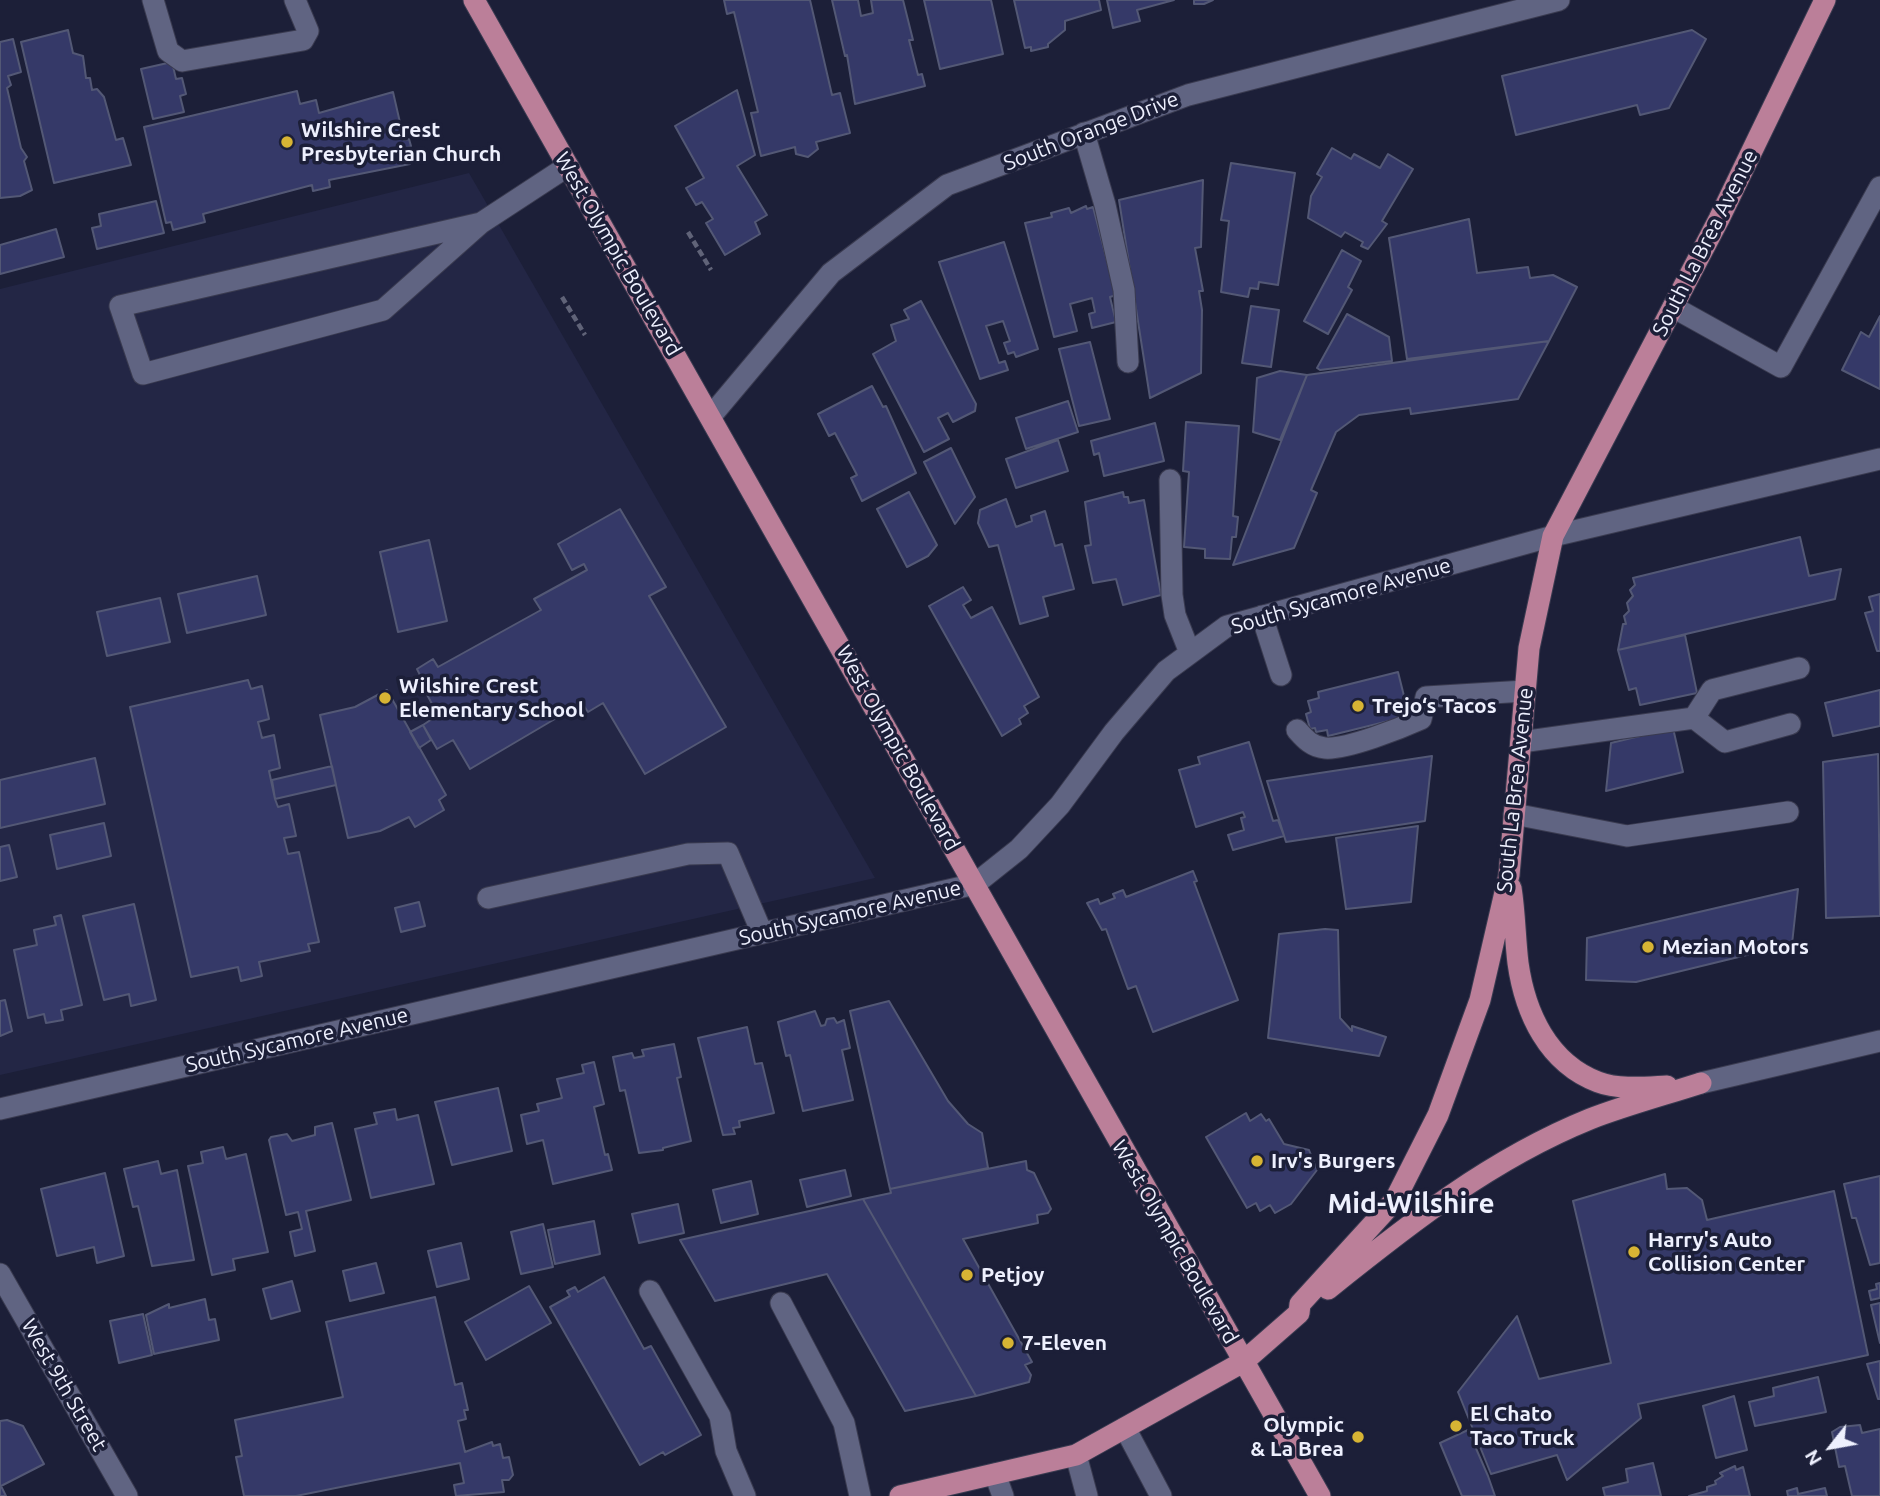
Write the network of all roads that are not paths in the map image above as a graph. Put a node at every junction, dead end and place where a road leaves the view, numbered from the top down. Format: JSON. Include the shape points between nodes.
{"nodes":[{"id":1,"x":153,"y":0,"type":"edge"},
{"id":2,"x":295,"y":0,"type":"edge"},
{"id":3,"x":474,"y":0,"type":"edge"},
{"id":4,"x":1559,"y":0,"type":"edge"},
{"id":5,"x":1825,"y":0,"type":"edge"},
{"id":6,"x":1084,"y":133,"type":"junction"},
{"id":7,"x":568,"y":166,"type":"junction"},
{"id":8,"x":1880,"y":187,"type":"edge"},
{"id":9,"x":481,"y":223,"type":"junction"},
{"id":10,"x":1673,"y":307,"type":"junction"},
{"id":11,"x":1128,"y":362,"type":"dead end"},
{"id":12,"x":711,"y":416,"type":"junction"},
{"id":13,"x":1880,"y":459,"type":"edge"},
{"id":14,"x":1170,"y":480,"type":"dead end"},
{"id":15,"x":1553,"y":536,"type":"junction"},
{"id":16,"x":1262,"y":616,"type":"junction"},
{"id":17,"x":1190,"y":653,"type":"junction"},
{"id":18,"x":1799,"y":668,"type":"dead end"},
{"id":19,"x":1281,"y":675,"type":"dead end"},
{"id":20,"x":1525,"y":691,"type":"junction"},
{"id":21,"x":1694,"y":718,"type":"junction"},
{"id":22,"x":1790,"y":724,"type":"dead end"},
{"id":23,"x":1297,"y":730,"type":"dead end"},
{"id":24,"x":1521,"y":741,"type":"junction"},
{"id":25,"x":1788,"y":812,"type":"dead end"},
{"id":26,"x":1514,"y":814,"type":"junction"},
{"id":27,"x":1509,"y":875,"type":"junction"},
{"id":28,"x":975,"y":884,"type":"junction"},
{"id":29,"x":488,"y":898,"type":"dead end"},
{"id":30,"x":762,"y":933,"type":"junction"},
{"id":31,"x":1880,"y":1041,"type":"edge"},
{"id":32,"x":1701,"y":1083,"type":"junction"},
{"id":33,"x":0,"y":1109,"type":"edge"},
{"id":34,"x":0,"y":1274,"type":"edge"},
{"id":35,"x":650,"y":1291,"type":"dead end"},
{"id":36,"x":781,"y":1303,"type":"dead end"},
{"id":37,"x":1299,"y":1313,"type":"junction"},
{"id":38,"x":1243,"y":1362,"type":"junction"},
{"id":39,"x":1125,"y":1427,"type":"junction"},
{"id":40,"x":1076,"y":1455,"type":"junction"},
{"id":41,"x":995,"y":1474,"type":"junction"},
{"id":42,"x":127,"y":1496,"type":"edge"},
{"id":43,"x":745,"y":1496,"type":"edge"},
{"id":44,"x":860,"y":1496,"type":"edge"},
{"id":45,"x":902,"y":1496,"type":"edge"},
{"id":46,"x":1003,"y":1496,"type":"edge"},
{"id":47,"x":1087,"y":1496,"type":"edge"},
{"id":48,"x":1161,"y":1496,"type":"edge"},
{"id":49,"x":1320,"y":1496,"type":"edge"}],
"edges":[{"from":1,"to":2,"type":"street","via":[[168,51],[182,61],[303,40],[308,30]]},
{"from":3,"to":7,"type":"main road","name":"West Olympic Boulevard"},
{"from":4,"to":6,"type":"street","name":"South Orange Drive","via":[[1188,95]]},
{"from":5,"to":10,"type":"main road","name":"South La Brea Avenue"},
{"from":6,"to":11,"type":"street","via":[[1124,290]]},
{"from":6,"to":12,"type":"street","name":"South Orange Drive","via":[[936,193],[831,274]]},
{"from":7,"to":9,"type":"street"},
{"from":7,"to":12,"type":"main road","name":"West Olympic Boulevard"},
{"from":8,"to":10,"type":"street","via":[[1781,367]]},
{"from":9,"to":9,"type":"street","via":[[120,306],[143,374],[383,310]]},
{"from":10,"to":15,"type":"main road","name":"South La Brea Avenue"},
{"from":12,"to":28,"type":"main road","name":"West Olympic Boulevard"},
{"from":13,"to":15,"type":"street","name":"South Sycamore Avenue"},
{"from":14,"to":17,"type":"street","via":[[1172,595]]},
{"from":15,"to":16,"type":"street","name":"South Sycamore Avenue"},
{"from":15,"to":20,"type":"main road","name":"South La Brea Avenue"},
{"from":16,"to":17,"type":"street","name":"South Sycamore Avenue","via":[[1227,626]]},
{"from":16,"to":19,"type":"street"},
{"from":17,"to":28,"type":"street","name":"South Sycamore Avenue","via":[[1166,671],[1060,805],[1019,849]]},
{"from":18,"to":21,"type":"street","via":[[1712,690]]},
{"from":20,"to":23,"type":"street","via":[[1426,697],[1421,719],[1393,732],[1326,748],[1309,743]]},
{"from":20,"to":24,"type":"main road","name":"South La Brea Avenue"},
{"from":21,"to":22,"type":"street","via":[[1725,742]]},
{"from":21,"to":24,"type":"street"},
{"from":24,"to":26,"type":"main road","name":"South La Brea Avenue"},
{"from":25,"to":26,"type":"street","via":[[1627,836]]},
{"from":26,"to":27,"type":"main road","name":"South La Brea Avenue"},
{"from":27,"to":32,"type":"main road","via":[[1519,965],[1528,1006],[1544,1042],[1574,1069],[1599,1083],[1637,1088]]},
{"from":27,"to":37,"type":"main road","name":"South La Brea Avenue","via":[[1480,1000],[1438,1115],[1395,1200],[1300,1304]]},
{"from":28,"to":30,"type":"street","name":"South Sycamore Avenue"},
{"from":28,"to":38,"type":"main road","name":"West Olympic Boulevard"},
{"from":29,"to":30,"type":"street","via":[[688,854],[728,853]]},
{"from":30,"to":33,"type":"street","name":"South Sycamore Avenue"},
{"from":31,"to":32,"type":"street"},
{"from":32,"to":37,"type":"main road","via":[[1590,1119],[1484,1173],[1428,1209]]},
{"from":34,"to":42,"type":"street","name":"West 9th Street"},
{"from":35,"to":43,"type":"street","via":[[720,1416],[726,1451]]},
{"from":36,"to":44,"type":"street","via":[[844,1423]]},
{"from":37,"to":38,"type":"main road","name":"South La Brea Avenue"},
{"from":38,"to":39,"type":"main road","name":"South La Brea Avenue"},
{"from":38,"to":49,"type":"main road","name":"West Olympic Boulevard"},
{"from":39,"to":40,"type":"main road","name":"South La Brea Avenue"},
{"from":39,"to":48,"type":"street"},
{"from":40,"to":41,"type":"main road","name":"South La Brea Avenue"},
{"from":40,"to":47,"type":"street"},
{"from":41,"to":45,"type":"main road","name":"South La Brea Avenue"},
{"from":41,"to":46,"type":"street"}]}
